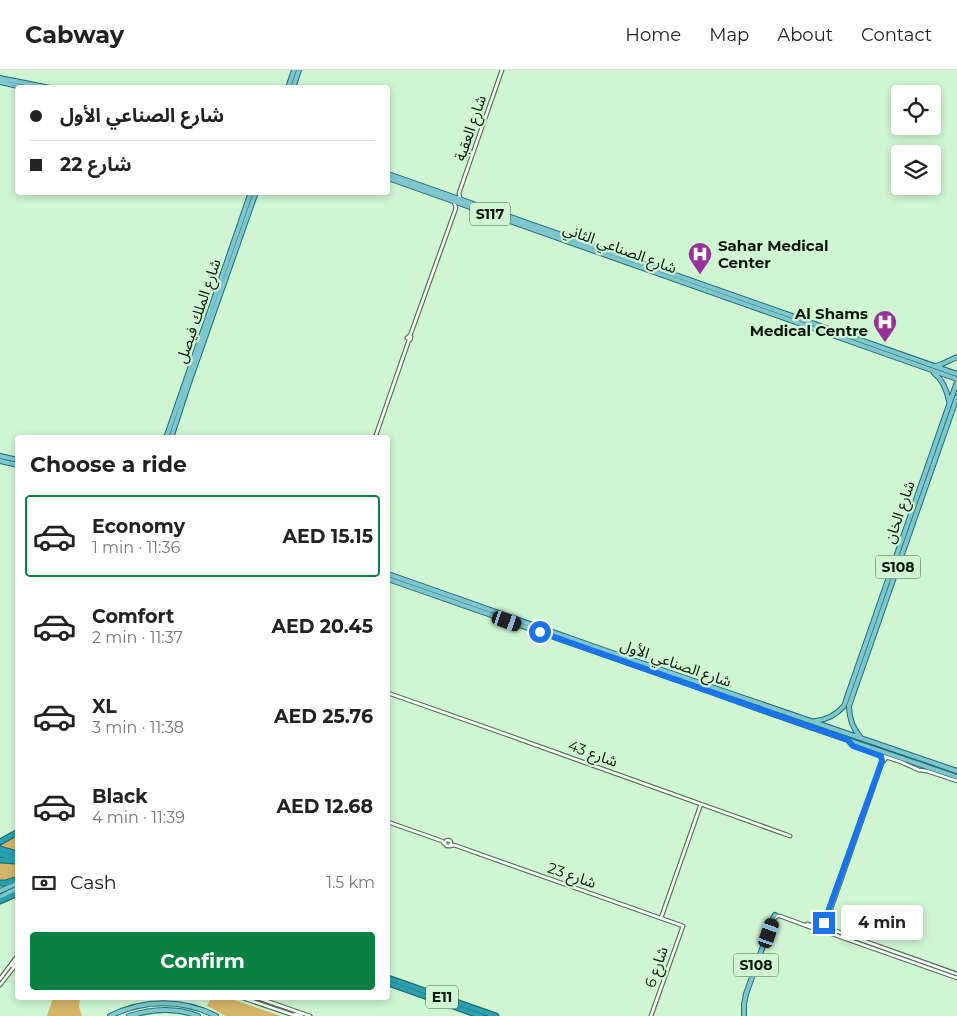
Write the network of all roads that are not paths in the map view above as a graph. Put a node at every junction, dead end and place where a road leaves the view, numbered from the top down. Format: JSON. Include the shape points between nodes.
{"nodes":[{"id":1,"x":294,"y":70,"type":"edge"},
{"id":2,"x":299,"y":70,"type":"edge"},
{"id":3,"x":502,"y":70,"type":"edge"},
{"id":4,"x":0,"y":78,"type":"edge"},
{"id":5,"x":0,"y":82,"type":"edge"},
{"id":6,"x":15,"y":85,"type":"edge"},
{"id":7,"x":35,"y":85,"type":"edge"},
{"id":8,"x":289,"y":85,"type":"edge"},
{"id":9,"x":294,"y":85,"type":"edge"},
{"id":10,"x":390,"y":175,"type":"edge"},
{"id":11,"x":390,"y":179,"type":"edge"},
{"id":12,"x":459,"y":193,"type":"junction"},
{"id":13,"x":250,"y":195,"type":"edge"},
{"id":14,"x":255,"y":195,"type":"edge"},
{"id":15,"x":453,"y":199,"type":"junction"},
{"id":16,"x":461,"y":202,"type":"junction"},
{"id":17,"x":456,"y":208,"type":"junction"},
{"id":18,"x":957,"y":358,"type":"edge"},
{"id":19,"x":936,"y":366,"type":"junction"},
{"id":20,"x":931,"y":370,"type":"junction"},
{"id":21,"x":956,"y":377,"type":"edge"},
{"id":22,"x":957,"y":397,"type":"edge"},
{"id":23,"x":953,"y":404,"type":"edge"},
{"id":24,"x":167,"y":435,"type":"edge"},
{"id":25,"x":172,"y":435,"type":"edge"},
{"id":26,"x":376,"y":435,"type":"edge"},
{"id":27,"x":0,"y":456,"type":"edge"},
{"id":28,"x":15,"y":459,"type":"edge"},
{"id":29,"x":0,"y":461,"type":"edge"},
{"id":30,"x":15,"y":464,"type":"edge"},
{"id":31,"x":390,"y":575,"type":"edge"},
{"id":32,"x":390,"y":580,"type":"edge"},
{"id":33,"x":390,"y":694,"type":"edge"},
{"id":34,"x":846,"y":706,"type":"junction"},
{"id":35,"x":811,"y":721,"type":"junction"},
{"id":36,"x":863,"y":740,"type":"junction"},
{"id":37,"x":880,"y":754,"type":"junction"},
{"id":38,"x":918,"y":754,"type":"dead end"},
{"id":39,"x":912,"y":756,"type":"junction"},
{"id":40,"x":886,"y":757,"type":"junction"},
{"id":41,"x":940,"y":762,"type":"dead end"},
{"id":42,"x":946,"y":768,"type":"junction"},
{"id":43,"x":957,"y":771,"type":"edge"},
{"id":44,"x":957,"y":777,"type":"edge"},
{"id":45,"x":957,"y":781,"type":"edge"},
{"id":46,"x":701,"y":804,"type":"junction"},
{"id":47,"x":390,"y":823,"type":"edge"},
{"id":48,"x":15,"y":834,"type":"edge"},
{"id":49,"x":790,"y":836,"type":"dead end"},
{"id":50,"x":0,"y":842,"type":"edge"},
{"id":51,"x":0,"y":849,"type":"edge"},
{"id":52,"x":15,"y":853,"type":"edge"},
{"id":53,"x":0,"y":854,"type":"edge"},
{"id":54,"x":15,"y":859,"type":"edge"},
{"id":55,"x":0,"y":860,"type":"edge"},
{"id":56,"x":15,"y":860,"type":"edge"},
{"id":57,"x":15,"y":882,"type":"edge"},
{"id":58,"x":0,"y":883,"type":"edge"},
{"id":59,"x":15,"y":883,"type":"edge"},
{"id":60,"x":15,"y":890,"type":"edge"},
{"id":61,"x":0,"y":891,"type":"edge"},
{"id":62,"x":15,"y":895,"type":"edge"},
{"id":63,"x":0,"y":897,"type":"edge"},
{"id":64,"x":0,"y":901,"type":"edge"},
{"id":65,"x":774,"y":917,"type":"junction"},
{"id":66,"x":661,"y":918,"type":"junction"},
{"id":67,"x":683,"y":926,"type":"joint"},
{"id":68,"x":822,"y":926,"type":"junction"},
{"id":69,"x":814,"y":928,"type":"junction"},
{"id":70,"x":15,"y":960,"type":"edge"},
{"id":71,"x":15,"y":960,"type":"edge"},
{"id":72,"x":14,"y":966,"type":"joint"},
{"id":73,"x":956,"y":976,"type":"edge"},
{"id":74,"x":390,"y":978,"type":"edge"},
{"id":75,"x":0,"y":979,"type":"edge"},
{"id":76,"x":390,"y":984,"type":"edge"},
{"id":77,"x":0,"y":985,"type":"edge"},
{"id":78,"x":415,"y":993,"type":"junction"},
{"id":79,"x":450,"y":995,"type":"dead end"},
{"id":80,"x":407,"y":996,"type":"dead end"},
{"id":81,"x":444,"y":998,"type":"junction"},
{"id":82,"x":249,"y":1000,"type":"edge"},
{"id":83,"x":263,"y":1000,"type":"edge"},
{"id":84,"x":133,"y":1007,"type":"junction"},
{"id":85,"x":110,"y":1016,"type":"edge"},
{"id":86,"x":122,"y":1016,"type":"edge"},
{"id":87,"x":129,"y":1016,"type":"edge"},
{"id":88,"x":198,"y":1016,"type":"edge"},
{"id":89,"x":216,"y":1016,"type":"edge"},
{"id":90,"x":295,"y":1016,"type":"edge"},
{"id":91,"x":306,"y":1016,"type":"edge"},
{"id":92,"x":481,"y":1016,"type":"edge"},
{"id":93,"x":496,"y":1016,"type":"edge"},
{"id":94,"x":651,"y":1016,"type":"edge"},
{"id":95,"x":745,"y":1016,"type":"edge"}],
"edges":[{"from":1,"to":8,"type":"main road"},
{"from":2,"to":9,"type":"main road"},
{"from":3,"to":12,"type":"street","name":"شارع العقبة"},
{"from":4,"to":7,"type":"main road"},
{"from":5,"to":6,"type":"main road"},
{"from":10,"to":15,"type":"main road","name":"شارع الصناعي الثاني","number":"S117"},
{"from":11,"to":15,"type":"main road","name":"شارع الصناعي الثاني","number":"S117"},
{"from":12,"to":15,"type":"street"},
{"from":12,"to":16,"type":"street"},
{"from":13,"to":24,"type":"main road","name":"شارع الملك فيصل"},
{"from":14,"to":25,"type":"main road","name":"شارع الملك فيصل"},
{"from":15,"to":16,"type":"main road","name":"شارع الصناعي الثاني","number":"S117"},
{"from":15,"to":17,"type":"street"},
{"from":16,"to":17,"type":"street"},
{"from":16,"to":19,"type":"main road","name":"شارع الصناعي الثاني","number":"S117"},
{"from":16,"to":20,"type":"main road","name":"شارع الصناعي الثاني","number":"S117"},
{"from":17,"to":26,"type":"street","via":[[407,337],[409,340]]},
{"from":18,"to":19,"type":"main road"},
{"from":19,"to":21,"type":"main road","name":"شارع الصناعي الثاني","number":"S117"},
{"from":20,"to":21,"type":"main road","name":"شارع الصناعي الثاني","number":"S117"},
{"from":20,"to":23,"type":"main road","via":[[941,380]]},
{"from":21,"to":23,"type":"main road","name":"شارع الخان","number":"S108"},
{"from":22,"to":23,"type":"main road","name":"شارع الخان","number":"S108"},
{"from":23,"to":34,"type":"main road","name":"شارع الخان","number":"S108"},
{"from":27,"to":28,"type":"main road"},
{"from":29,"to":30,"type":"main road"},
{"from":31,"to":35,"type":"main road","name":"شارع الصناعي الأول"},
{"from":32,"to":37,"type":"main road","name":"شارع الصناعي الأول"},
{"from":33,"to":46,"type":"street","name":"شارع 43"},
{"from":34,"to":35,"type":"main road","via":[[829,718]]},
{"from":34,"to":36,"type":"main road","via":[[852,726]]},
{"from":35,"to":36,"type":"main road","name":"شارع الصناعي الأول"},
{"from":36,"to":39,"type":"main road","name":"شارع الصناعي الأول"},
{"from":37,"to":40,"type":"street"},
{"from":37,"to":44,"type":"main road","name":"شارع الصناعي الأول"},
{"from":37,"to":68,"type":"street","via":[[882,761]]},
{"from":38,"to":39,"type":"main road"},
{"from":39,"to":42,"type":"main road","name":"شارع الصناعي الأول"},
{"from":40,"to":45,"type":"street"},
{"from":40,"to":68,"type":"street","via":[[827,922]]},
{"from":41,"to":42,"type":"main road"},
{"from":42,"to":43,"type":"main road","name":"شارع الصناعي الأول"},
{"from":46,"to":49,"type":"street","name":"شارع 43"},
{"from":46,"to":66,"type":"street"},
{"from":47,"to":66,"type":"street","name":"شارع 23"},
{"from":48,"to":50,"type":"highway"},
{"from":51,"to":52,"type":"highway"},
{"from":53,"to":54,"type":"highway"},
{"from":55,"to":56,"type":"highway"},
{"from":57,"to":58,"type":"highway"},
{"from":59,"to":61,"type":"main road"},
{"from":60,"to":63,"type":"main road"},
{"from":62,"to":64,"type":"highway"},
{"from":65,"to":68,"type":"street","via":[[778,914]]},
{"from":65,"to":69,"type":"street","via":[[780,916]]},
{"from":65,"to":95,"type":"main road","number":"S108","via":[[748,994]]},
{"from":66,"to":67,"type":"street","name":"شارع 23"},
{"from":67,"to":94,"type":"street","name":"شارع 6"},
{"from":68,"to":69,"type":"street"},
{"from":68,"to":73,"type":"street"},
{"from":69,"to":73,"type":"street"},
{"from":70,"to":72,"type":"street"},
{"from":71,"to":75,"type":"street"},
{"from":72,"to":77,"type":"street"},
{"from":74,"to":81,"type":"highway","number":"E11"},
{"from":76,"to":78,"type":"highway","number":"E11"},
{"from":78,"to":80,"type":"highway"},
{"from":78,"to":92,"type":"highway","number":"E11"},
{"from":79,"to":81,"type":"highway"},
{"from":81,"to":93,"type":"highway","number":"E11"},
{"from":82,"to":90,"type":"street"},
{"from":83,"to":91,"type":"street"},
{"from":84,"to":85,"type":"main road"},
{"from":84,"to":86,"type":"main road"},
{"from":84,"to":89,"type":"main road","via":[[177,1004]]},
{"from":87,"to":88,"type":"main road","via":[[167,1010]]},
{"from":90,"to":91,"type":"street"}]}
